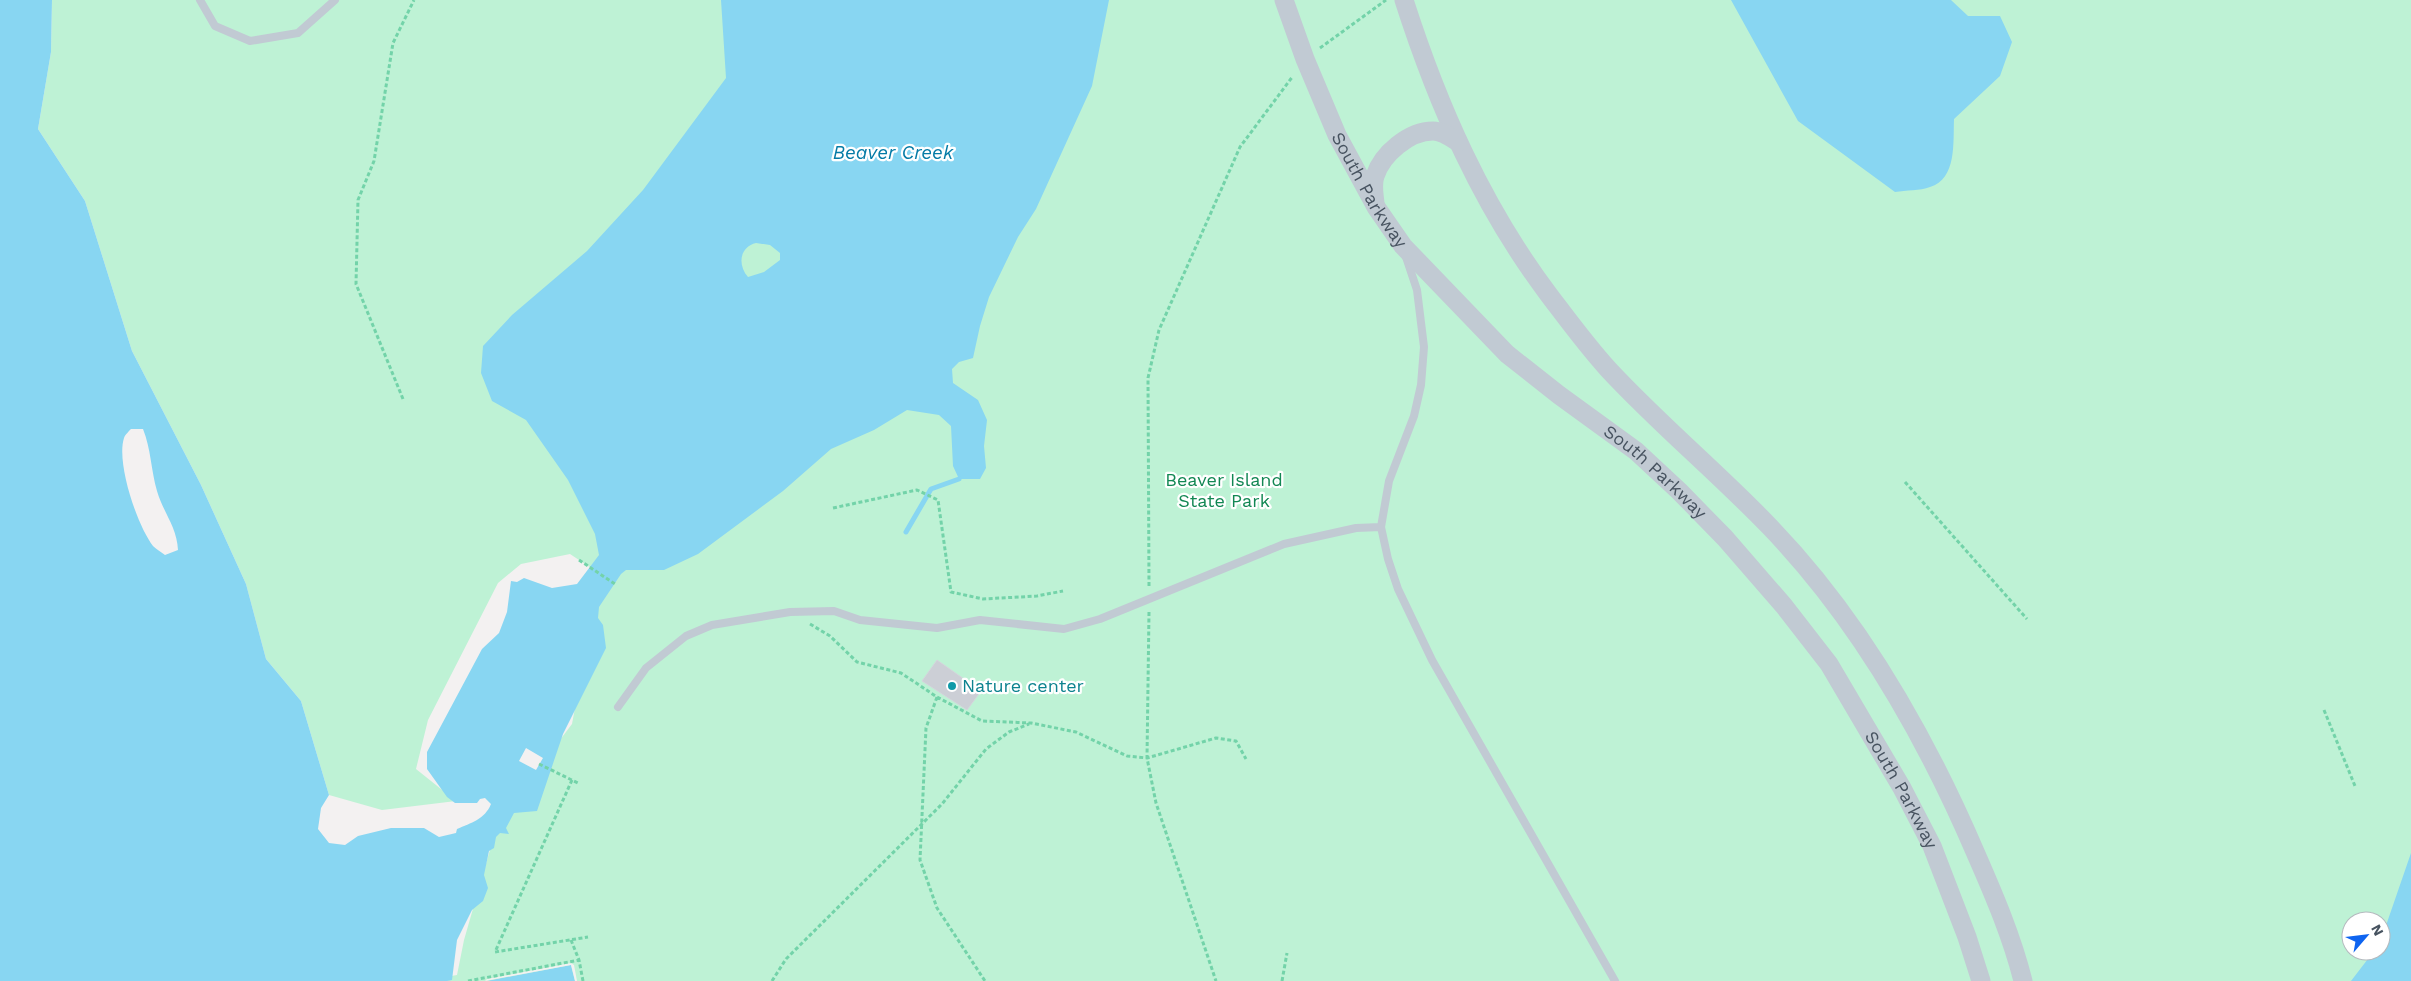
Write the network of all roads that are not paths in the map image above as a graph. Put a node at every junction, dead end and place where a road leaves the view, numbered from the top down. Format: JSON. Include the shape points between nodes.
{"nodes":[{"id":1,"x":200,"y":0,"type":"edge"},
{"id":2,"x":335,"y":0,"type":"edge"},
{"id":3,"x":1284,"y":0,"type":"edge"},
{"id":4,"x":1404,"y":0,"type":"edge"},
{"id":5,"x":1458,"y":142,"type":"junction"},
{"id":6,"x":1376,"y":207,"type":"junction"},
{"id":7,"x":1403,"y":246,"type":"junction"},
{"id":8,"x":1381,"y":527,"type":"junction"},
{"id":9,"x":618,"y":707,"type":"dead end"},
{"id":10,"x":1615,"y":981,"type":"edge"},
{"id":11,"x":1981,"y":981,"type":"edge"},
{"id":12,"x":2023,"y":981,"type":"edge"}],
"edges":[{"from":1,"to":2,"type":"lane","via":[[215,26],[250,41],[298,32]]},
{"from":3,"to":6,"type":"street","name":"South Parkway","via":[[1336,135]]},
{"from":4,"to":5,"type":"street","via":[[1433,88]]},
{"from":5,"to":6,"type":"street","via":[[1433,131],[1408,139],[1395,148],[1384,159],[1375,176]]},
{"from":5,"to":12,"type":"street","via":[[1484,197],[1516,250],[1607,368],[1782,539],[1878,664],[1919,735],[1965,828],[2007,931]]},
{"from":6,"to":7,"type":"street","name":"South Parkway"},
{"from":7,"to":8,"type":"lane","via":[[1417,290],[1423,356],[1421,385],[1414,416],[1389,480]]},
{"from":7,"to":11,"type":"street","name":"South Parkway","via":[[1507,354],[1636,451],[1679,491],[1784,606],[1829,664],[1902,788],[1932,846]]},
{"from":8,"to":9,"type":"lane","via":[[1356,528],[1284,544],[1100,619],[1064,629],[980,620],[937,628],[860,620],[834,611],[790,612],[712,625],[686,636],[646,668]]},
{"from":8,"to":10,"type":"lane","via":[[1398,589],[1432,660]]}]}
